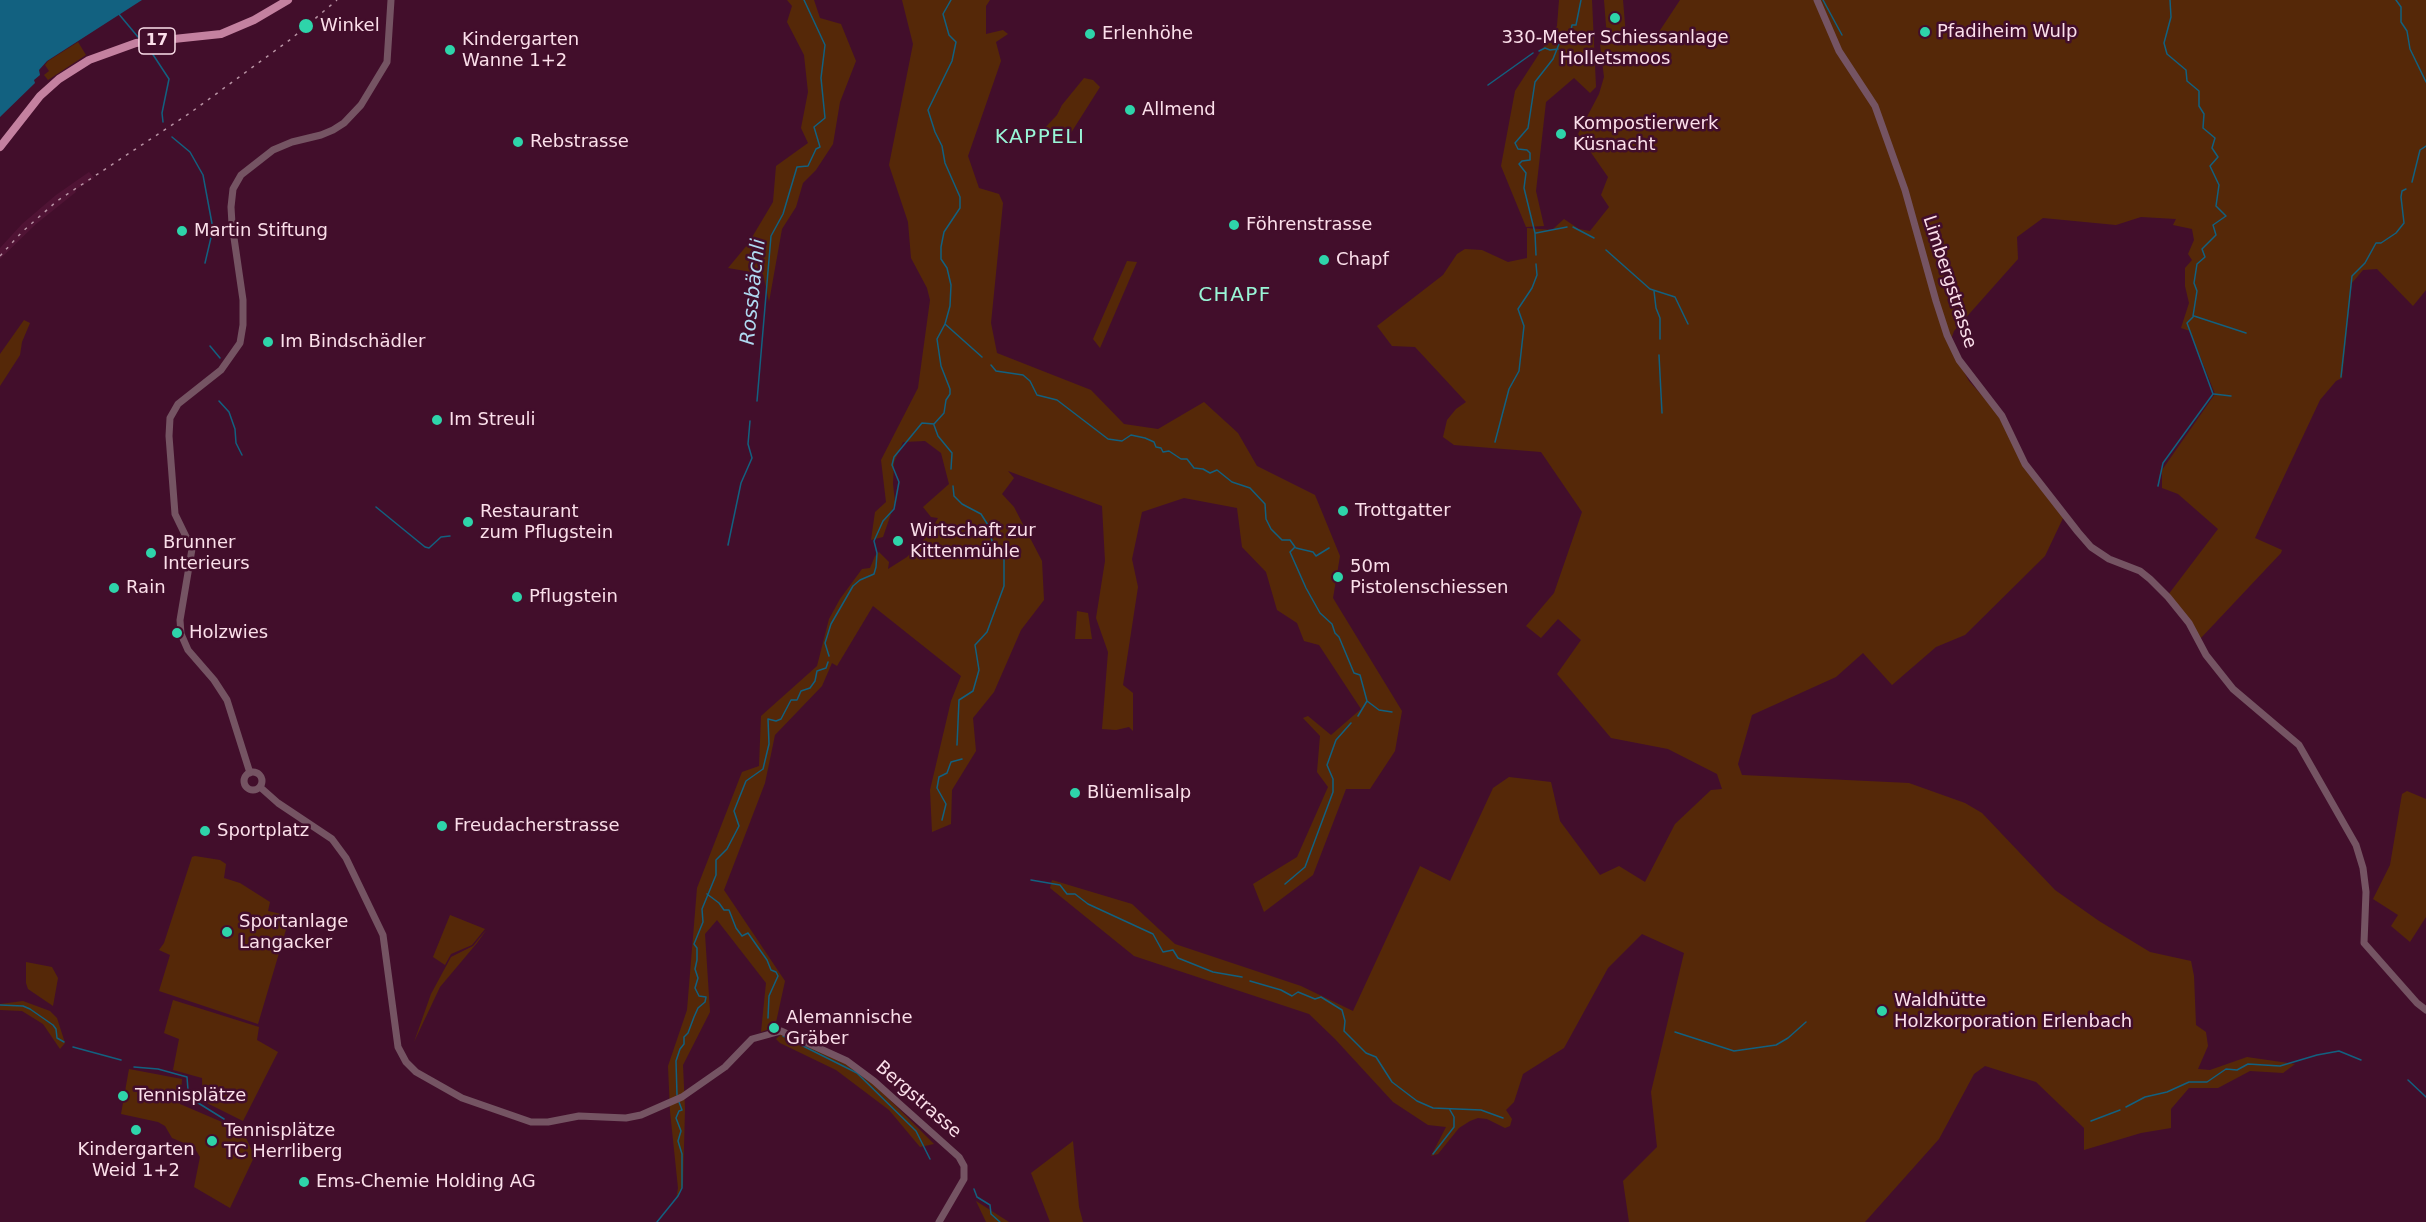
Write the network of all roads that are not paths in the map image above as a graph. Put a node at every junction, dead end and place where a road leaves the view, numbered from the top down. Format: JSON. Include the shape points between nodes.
{"nodes":[{"id":1,"x":288,"y":0,"type":"edge"},
{"id":2,"x":391,"y":0,"type":"edge"},
{"id":3,"x":1817,"y":0,"type":"edge"},
{"id":4,"x":0,"y":147,"type":"edge"},
{"id":5,"x":250,"y":773,"type":"junction"},
{"id":6,"x":260,"y":787,"type":"junction"},
{"id":7,"x":2426,"y":1010,"type":"edge"},
{"id":8,"x":939,"y":1222,"type":"edge"}],
"edges":[{"from":1,"to":4,"type":"main road","number":"17","via":[[221,34],[136,44],[89,60],[40,96]]},
{"from":2,"to":5,"type":"street","name":"Bergstrasse","via":[[387,62],[361,105],[333,130],[273,150],[241,175],[233,189],[231,207],[243,300],[240,343],[221,370],[178,404],[168,425],[175,514],[192,549],[180,629],[188,650],[227,700]]},
{"from":3,"to":7,"type":"street","name":"Limbergstrasse","via":[[1839,51],[1875,106],[1905,190],[1939,313],[1959,360],[2002,416],[2025,464],[2091,547],[2150,579],[2189,623],[2206,655],[2234,689],[2300,745],[2356,845],[2363,868],[2364,943]]},
{"from":5,"to":6,"type":"street","name":"Bergstrasse","via":[[261,777]]},
{"from":5,"to":6,"type":"street","name":"Bergstrasse","via":[[245,777],[246,786],[253,790]]},
{"from":6,"to":8,"type":"street","name":"Bergstrasse","via":[[332,839],[346,858],[383,935],[398,1047],[416,1072],[462,1098],[531,1122],[579,1116],[626,1118],[682,1097],[710,1080],[758,1036],[782,1032],[848,1061],[943,1140],[962,1161],[962,1185]]}]}
